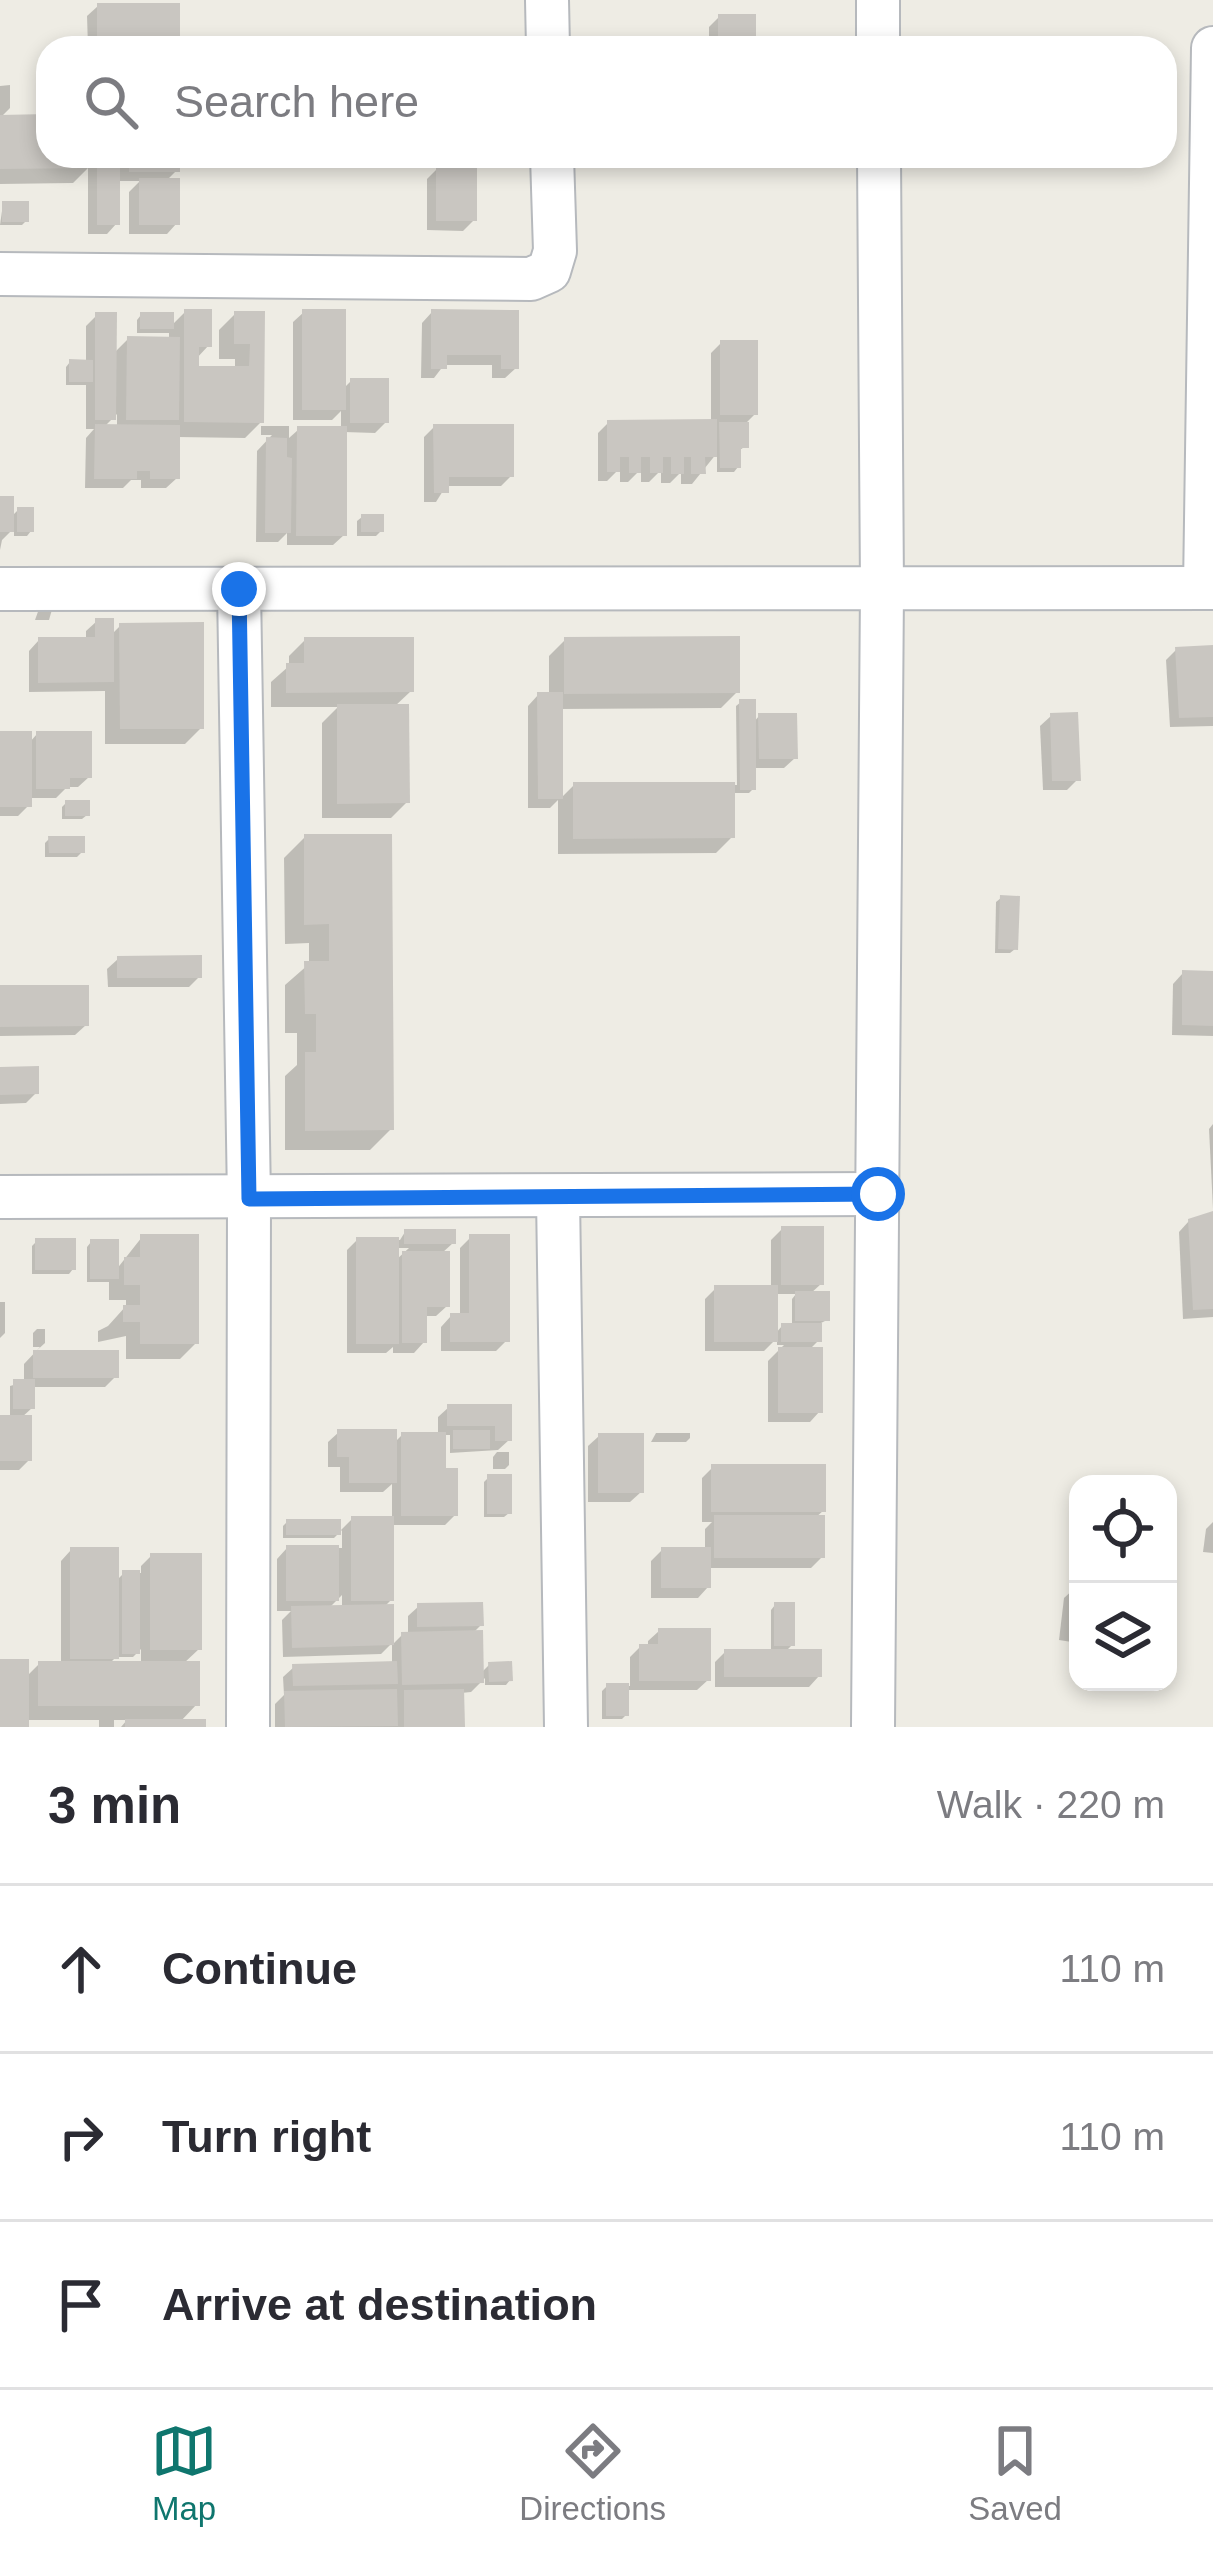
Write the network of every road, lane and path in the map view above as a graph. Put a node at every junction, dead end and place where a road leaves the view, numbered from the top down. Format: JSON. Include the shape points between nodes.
{"nodes":[{"id":1,"x":547,"y":0,"type":"edge"},
{"id":2,"x":878,"y":0,"type":"edge"},
{"id":3,"x":548,"y":36,"type":"edge"},
{"id":4,"x":878,"y":36,"type":"edge"},
{"id":5,"x":1213,"y":48,"type":"edge"},
{"id":6,"x":552,"y":168,"type":"edge"},
{"id":7,"x":879,"y":168,"type":"edge"},
{"id":8,"x":0,"y":274,"type":"edge"},
{"id":9,"x":1209,"y":588,"type":"edge"},
{"id":10,"x":0,"y":589,"type":"edge"},
{"id":11,"x":239,"y":589,"type":"junction"},
{"id":12,"x":882,"y":589,"type":"junction"},
{"id":13,"x":878,"y":1194,"type":"junction"},
{"id":14,"x":0,"y":1197,"type":"edge"},
{"id":15,"x":558,"y":1197,"type":"junction"},
{"id":16,"x":249,"y":1199,"type":"junction"},
{"id":17,"x":248,"y":1727,"type":"edge"},
{"id":18,"x":566,"y":1727,"type":"edge"},
{"id":19,"x":873,"y":1727,"type":"edge"}],
"edges":[{"from":1,"to":3,"type":"street"},
{"from":2,"to":4,"type":"street"},
{"from":5,"to":9,"type":"street"},
{"from":6,"to":8,"type":"street","via":[[555,251],[549,271],[531,279]]},
{"from":7,"to":12,"type":"street"},
{"from":9,"to":12,"type":"street"},
{"from":10,"to":11,"type":"street"},
{"from":11,"to":12,"type":"street"},
{"from":11,"to":16,"type":"street"},
{"from":12,"to":13,"type":"street"},
{"from":13,"to":15,"type":"street"},
{"from":13,"to":19,"type":"street"},
{"from":14,"to":16,"type":"street"},
{"from":15,"to":16,"type":"street"},
{"from":15,"to":18,"type":"street"},
{"from":16,"to":17,"type":"street"}]}
